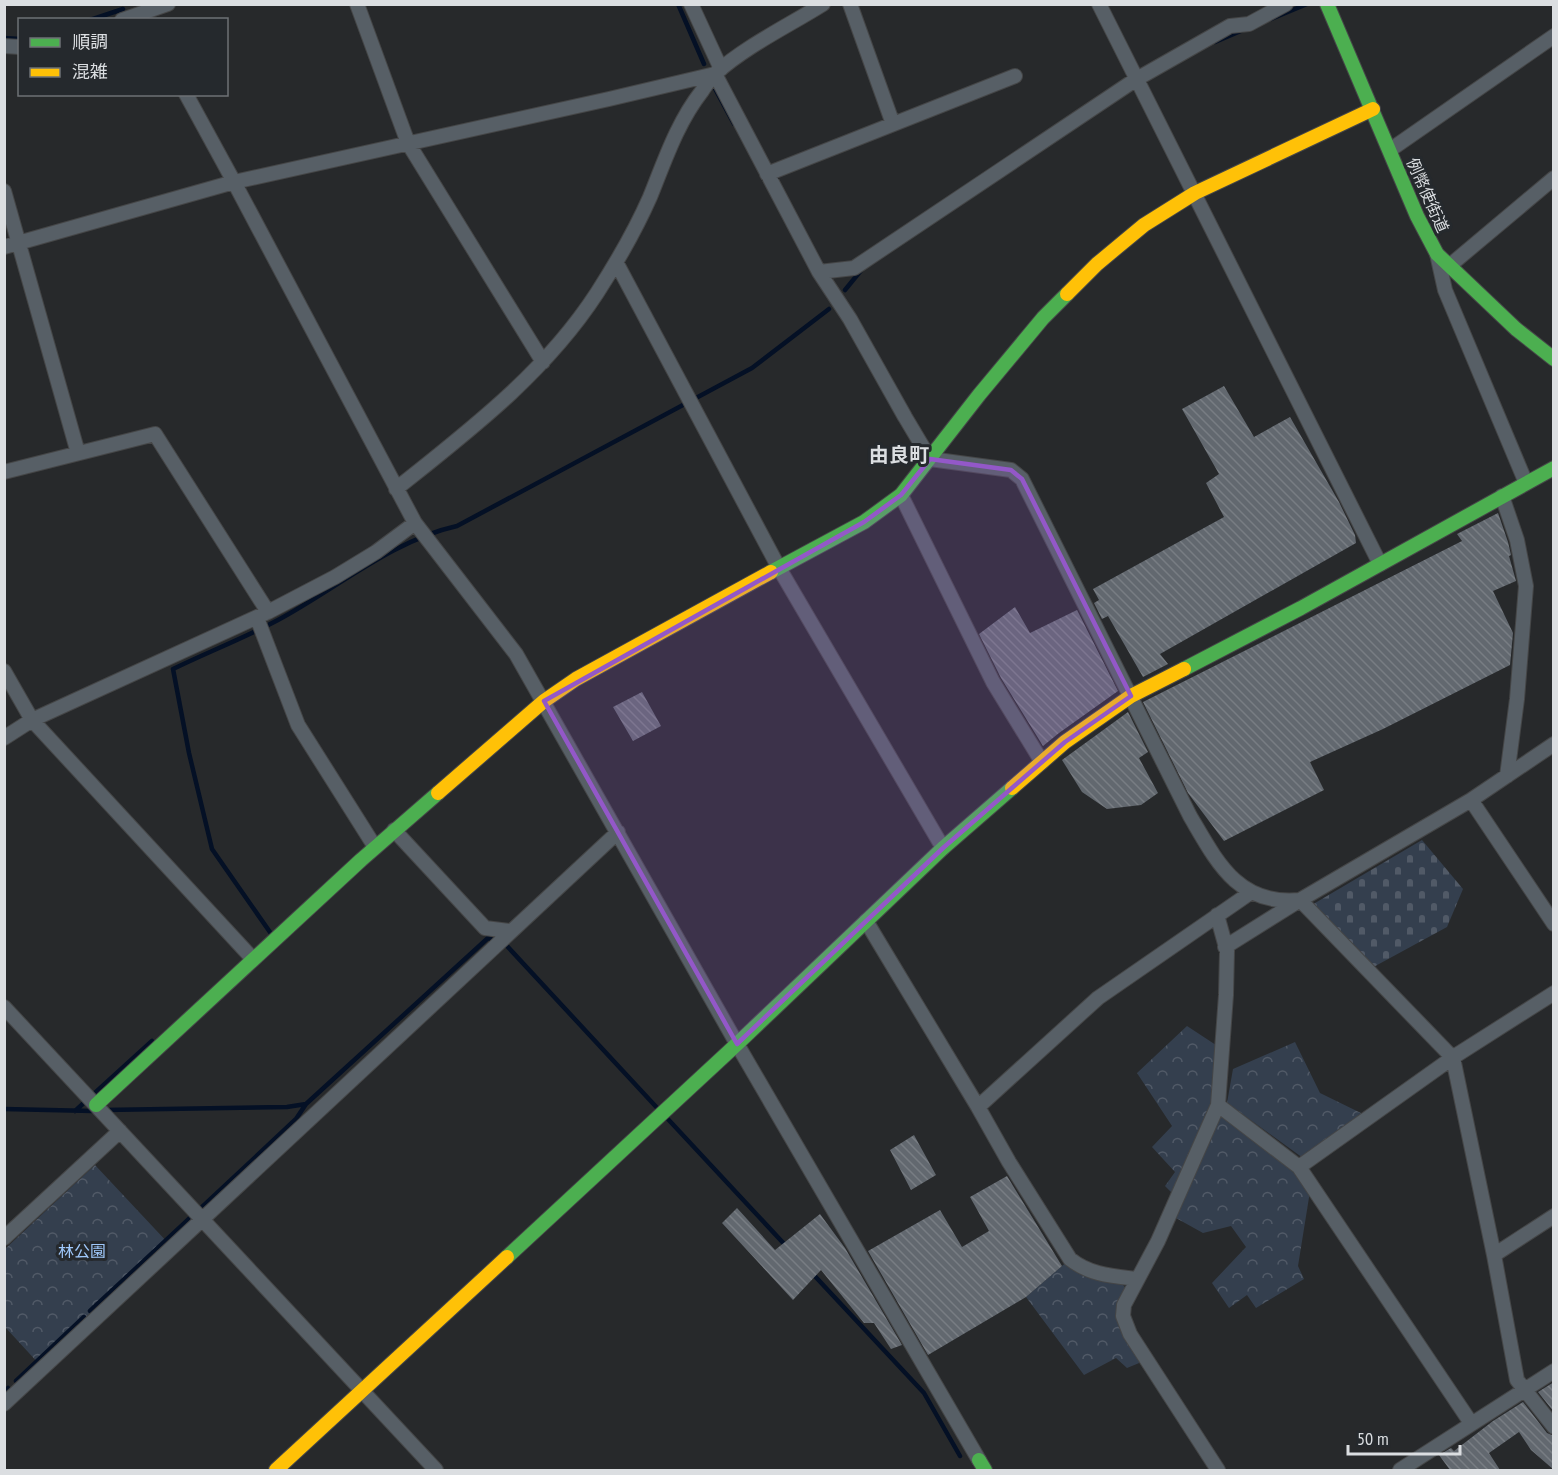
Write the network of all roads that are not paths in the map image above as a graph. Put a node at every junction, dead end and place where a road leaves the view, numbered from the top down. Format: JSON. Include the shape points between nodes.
{"nodes":[{"id":1,"x":168,"y":4,"type":"edge"},
{"id":2,"x":357,"y":4,"type":"edge"},
{"id":3,"x":691,"y":4,"type":"edge"},
{"id":4,"x":823,"y":4,"type":"edge"},
{"id":5,"x":850,"y":4,"type":"edge"},
{"id":6,"x":1099,"y":4,"type":"edge"},
{"id":7,"x":1286,"y":4,"type":"edge"},
{"id":8,"x":1327,"y":4,"type":"edge"},
{"id":9,"x":140,"y":13,"type":"edge"},
{"id":10,"x":1554,"y":36,"type":"edge"},
{"id":11,"x":718,"y":71,"type":"junction"},
{"id":12,"x":1015,"y":76,"type":"dead end"},
{"id":13,"x":1135,"y":80,"type":"junction"},
{"id":14,"x":187,"y":96,"type":"edge"},
{"id":15,"x":1373,"y":109,"type":"junction"},
{"id":16,"x":893,"y":124,"type":"junction"},
{"id":17,"x":408,"y":143,"type":"junction"},
{"id":18,"x":1390,"y":150,"type":"junction"},
{"id":19,"x":768,"y":174,"type":"junction"},
{"id":20,"x":1554,"y":178,"type":"edge"},
{"id":21,"x":234,"y":182,"type":"junction"},
{"id":22,"x":4,"y":191,"type":"edge"},
{"id":23,"x":1195,"y":193,"type":"junction"},
{"id":24,"x":19,"y":243,"type":"junction"},
{"id":25,"x":4,"y":247,"type":"edge"},
{"id":26,"x":1437,"y":254,"type":"junction"},
{"id":27,"x":616,"y":262,"type":"junction"},
{"id":28,"x":1448,"y":267,"type":"junction"},
{"id":29,"x":819,"y":272,"type":"junction"},
{"id":30,"x":1554,"y":359,"type":"edge"},
{"id":31,"x":543,"y":362,"type":"junction"},
{"id":32,"x":78,"y":453,"type":"junction"},
{"id":33,"x":930,"y":459,"type":"junction"},
{"id":34,"x":1554,"y":468,"type":"edge"},
{"id":35,"x":4,"y":472,"type":"edge"},
{"id":36,"x":1526,"y":483,"type":"junction"},
{"id":37,"x":396,"y":489,"type":"junction"},
{"id":38,"x":901,"y":495,"type":"junction"},
{"id":39,"x":1502,"y":496,"type":"junction"},
{"id":40,"x":415,"y":523,"type":"junction"},
{"id":41,"x":1380,"y":564,"type":"junction"},
{"id":42,"x":779,"y":568,"type":"junction"},
{"id":43,"x":263,"y":615,"type":"junction"},
{"id":44,"x":4,"y":671,"type":"edge"},
{"id":45,"x":1131,"y":696,"type":"junction"},
{"id":46,"x":544,"y":701,"type":"junction"},
{"id":47,"x":32,"y":720,"type":"junction"},
{"id":48,"x":4,"y":738,"type":"edge"},
{"id":49,"x":1554,"y":744,"type":"edge"},
{"id":50,"x":1042,"y":762,"type":"junction"},
{"id":51,"x":1507,"y":776,"type":"junction"},
{"id":52,"x":1471,"y":800,"type":"junction"},
{"id":53,"x":394,"y":830,"type":"junction"},
{"id":54,"x":618,"y":832,"type":"junction"},
{"id":55,"x":375,"y":847,"type":"junction"},
{"id":56,"x":943,"y":849,"type":"junction"},
{"id":57,"x":1250,"y":893,"type":"junction"},
{"id":58,"x":1300,"y":900,"type":"junction"},
{"id":59,"x":1217,"y":915,"type":"junction"},
{"id":60,"x":866,"y":921,"type":"junction"},
{"id":61,"x":1554,"y":924,"type":"edge"},
{"id":62,"x":509,"y":931,"type":"junction"},
{"id":63,"x":1225,"y":947,"type":"junction"},
{"id":64,"x":253,"y":959,"type":"junction"},
{"id":65,"x":1554,"y":993,"type":"edge"},
{"id":66,"x":4,"y":1007,"type":"edge"},
{"id":67,"x":737,"y":1044,"type":"junction"},
{"id":68,"x":1453,"y":1058,"type":"junction"},
{"id":69,"x":96,"y":1105,"type":"junction"},
{"id":70,"x":1218,"y":1105,"type":"junction"},
{"id":71,"x":978,"y":1107,"type":"junction"},
{"id":72,"x":120,"y":1131,"type":"junction"},
{"id":73,"x":1299,"y":1167,"type":"junction"},
{"id":74,"x":1554,"y":1216,"type":"edge"},
{"id":75,"x":202,"y":1218,"type":"junction"},
{"id":76,"x":4,"y":1238,"type":"edge"},
{"id":77,"x":1494,"y":1255,"type":"junction"},
{"id":78,"x":1137,"y":1279,"type":"junction"},
{"id":79,"x":1554,"y":1371,"type":"edge"},
{"id":80,"x":1523,"y":1389,"type":"junction"},
{"id":81,"x":362,"y":1391,"type":"junction"},
{"id":82,"x":4,"y":1404,"type":"edge"},
{"id":83,"x":1472,"y":1423,"type":"junction"},
{"id":84,"x":1554,"y":1427,"type":"edge"},
{"id":85,"x":982,"y":1465,"type":"edge"},
{"id":86,"x":276,"y":1470,"type":"edge"},
{"id":87,"x":436,"y":1470,"type":"edge"},
{"id":88,"x":1218,"y":1470,"type":"edge"},
{"id":89,"x":1400,"y":1470,"type":"edge"}],
"edges":[{"from":1,"to":9,"type":"street"},
{"from":2,"to":17,"type":"street"},
{"from":3,"to":11,"type":"street"},
{"from":4,"to":11,"type":"street"},
{"from":5,"to":16,"type":"street"},
{"from":6,"to":13,"type":"street"},
{"from":7,"to":13,"type":"street","via":[[1249,24],[1230,26]]},
{"from":8,"to":15,"type":"street","name":"例幣使街道"},
{"from":10,"to":18,"type":"street"},
{"from":11,"to":17,"type":"street"},
{"from":11,"to":19,"type":"street"},
{"from":11,"to":27,"type":"street","via":[[696,98],[676,133],[636,227]]},
{"from":12,"to":16,"type":"street"},
{"from":13,"to":23,"type":"street"},
{"from":13,"to":29,"type":"street","via":[[854,268]]},
{"from":14,"to":21,"type":"street"},
{"from":15,"to":18,"type":"street","name":"例幣使街道"},
{"from":15,"to":23,"type":"street"},
{"from":16,"to":19,"type":"street"},
{"from":17,"to":21,"type":"street"},
{"from":17,"to":31,"type":"street"},
{"from":18,"to":26,"type":"street","name":"例幣使街道"},
{"from":19,"to":29,"type":"street"},
{"from":20,"to":28,"type":"street"},
{"from":21,"to":24,"type":"street"},
{"from":21,"to":37,"type":"street"},
{"from":22,"to":24,"type":"street"},
{"from":23,"to":33,"type":"street","via":[[1144,225],[1097,264],[1043,318]]},
{"from":23,"to":41,"type":"street"},
{"from":24,"to":25,"type":"street"},
{"from":24,"to":32,"type":"street"},
{"from":26,"to":28,"type":"street","name":"例幣使街道"},
{"from":26,"to":36,"type":"street","via":[[1445,290]]},
{"from":27,"to":31,"type":"street"},
{"from":27,"to":42,"type":"street"},
{"from":28,"to":30,"type":"street","name":"例幣使街道"},
{"from":29,"to":33,"type":"street"},
{"from":31,"to":37,"type":"street","via":[[475,427]]},
{"from":32,"to":35,"type":"street"},
{"from":32,"to":43,"type":"street","via":[[155,434]]},
{"from":33,"to":38,"type":"street"},
{"from":33,"to":45,"type":"street","via":[[1011,470],[1022,478]]},
{"from":34,"to":36,"type":"street"},
{"from":36,"to":39,"type":"street"},
{"from":37,"to":40,"type":"street"},
{"from":38,"to":42,"type":"street","via":[[864,522]]},
{"from":38,"to":50,"type":"street","via":[[993,682]]},
{"from":39,"to":41,"type":"street"},
{"from":39,"to":51,"type":"street","via":[[1517,540],[1526,586]]},
{"from":40,"to":43,"type":"street","via":[[335,577]]},
{"from":40,"to":46,"type":"street","via":[[516,654]]},
{"from":41,"to":45,"type":"street"},
{"from":42,"to":46,"type":"street","via":[[576,679]]},
{"from":42,"to":56,"type":"street"},
{"from":43,"to":47,"type":"street"},
{"from":43,"to":55,"type":"street","via":[[298,725]]},
{"from":44,"to":47,"type":"street"},
{"from":45,"to":50,"type":"street"},
{"from":45,"to":57,"type":"street","via":[[1210,851]]},
{"from":46,"to":53,"type":"street"},
{"from":46,"to":54,"type":"street"},
{"from":47,"to":48,"type":"street"},
{"from":47,"to":64,"type":"street"},
{"from":49,"to":51,"type":"street"},
{"from":50,"to":56,"type":"street"},
{"from":51,"to":52,"type":"street"},
{"from":52,"to":58,"type":"street"},
{"from":52,"to":61,"type":"street"},
{"from":53,"to":55,"type":"street"},
{"from":53,"to":62,"type":"street","via":[[485,928]]},
{"from":54,"to":62,"type":"street"},
{"from":54,"to":67,"type":"street"},
{"from":55,"to":64,"type":"street"},
{"from":56,"to":60,"type":"street"},
{"from":57,"to":58,"type":"street","via":[[1284,902]]},
{"from":57,"to":59,"type":"street"},
{"from":58,"to":63,"type":"street"},
{"from":58,"to":68,"type":"street"},
{"from":59,"to":63,"type":"street"},
{"from":59,"to":71,"type":"street","via":[[1098,998]]},
{"from":60,"to":67,"type":"street"},
{"from":60,"to":71,"type":"street"},
{"from":62,"to":75,"type":"street"},
{"from":63,"to":70,"type":"street","via":[[1226,995]]},
{"from":64,"to":69,"type":"street"},
{"from":65,"to":68,"type":"street"},
{"from":66,"to":69,"type":"street"},
{"from":67,"to":81,"type":"street"},
{"from":67,"to":85,"type":"street"},
{"from":68,"to":73,"type":"street"},
{"from":68,"to":77,"type":"street"},
{"from":69,"to":72,"type":"street"},
{"from":70,"to":73,"type":"street"},
{"from":70,"to":78,"type":"street","via":[[1158,1241]]},
{"from":71,"to":78,"type":"street","via":[[1070,1259],[1082,1269]]},
{"from":72,"to":75,"type":"street"},
{"from":72,"to":76,"type":"street"},
{"from":73,"to":83,"type":"street"},
{"from":74,"to":77,"type":"street"},
{"from":75,"to":81,"type":"street"},
{"from":75,"to":82,"type":"street"},
{"from":77,"to":80,"type":"street","via":[[1517,1380]]},
{"from":78,"to":88,"type":"street","via":[[1124,1305],[1123,1316],[1130,1334]]},
{"from":79,"to":80,"type":"street"},
{"from":80,"to":83,"type":"street"},
{"from":80,"to":84,"type":"street"},
{"from":81,"to":86,"type":"street"},
{"from":81,"to":87,"type":"street"},
{"from":83,"to":89,"type":"street"}]}
